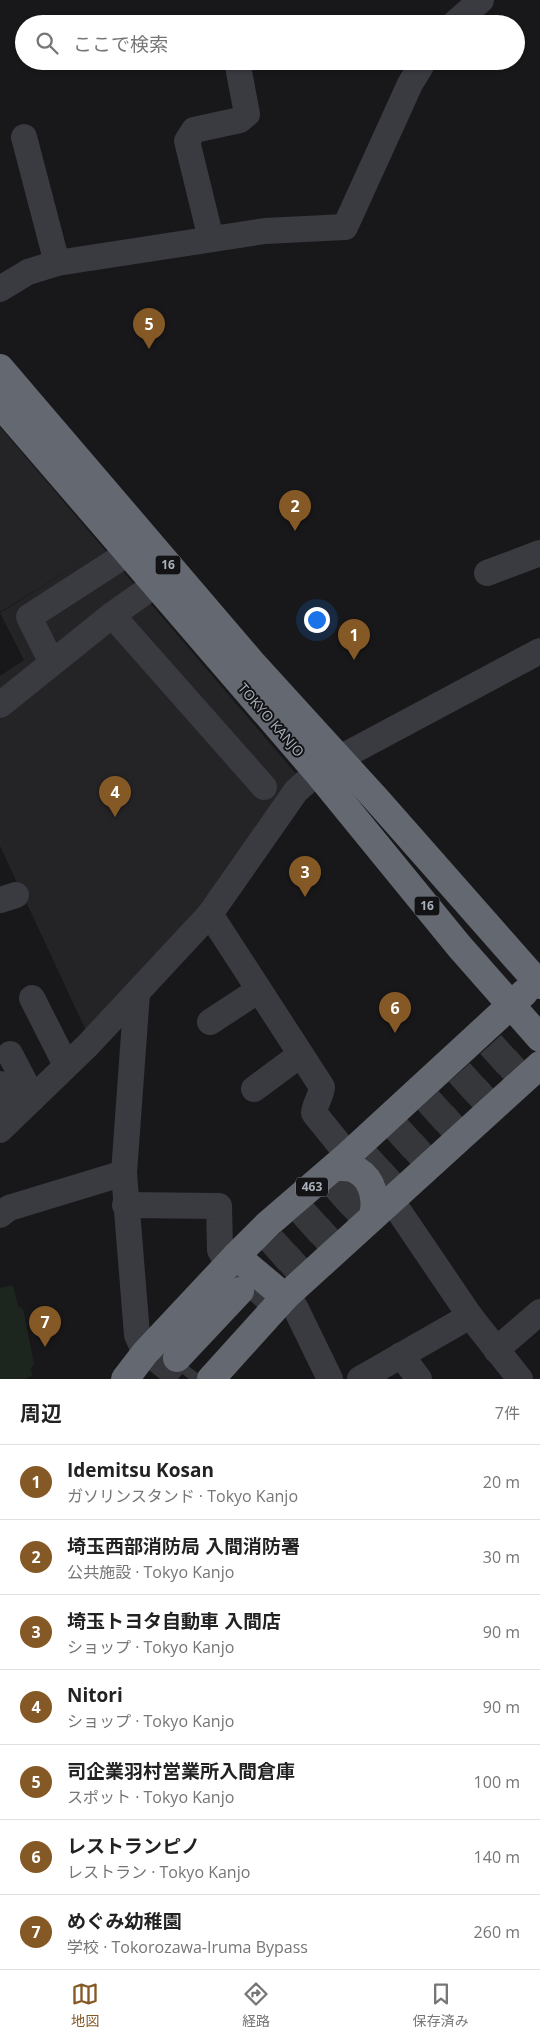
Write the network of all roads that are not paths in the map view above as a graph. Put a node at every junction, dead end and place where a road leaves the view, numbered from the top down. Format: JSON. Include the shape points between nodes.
{"nodes":[{"id":1,"x":481,"y":0,"type":"edge"},
{"id":2,"x":464,"y":15,"type":"edge"},
{"id":3,"x":239,"y":70,"type":"edge"},
{"id":4,"x":419,"y":70,"type":"edge"},
{"id":5,"x":24,"y":137,"type":"dead end"},
{"id":6,"x":211,"y":239,"type":"junction"},
{"id":7,"x":57,"y":263,"type":"junction"},
{"id":8,"x":0,"y":288,"type":"edge"},
{"id":9,"x":0,"y":368,"type":"edge"},
{"id":10,"x":0,"y":404,"type":"edge"},
{"id":11,"x":128,"y":553,"type":"junction"},
{"id":12,"x":540,"y":553,"type":"edge"},
{"id":13,"x":487,"y":573,"type":"dead end"},
{"id":14,"x":156,"y":584,"type":"junction"},
{"id":15,"x":112,"y":615,"type":"junction"},
{"id":16,"x":540,"y":651,"type":"edge"},
{"id":17,"x":52,"y":663,"type":"junction"},
{"id":18,"x":0,"y":705,"type":"edge"},
{"id":19,"x":328,"y":765,"type":"junction"},
{"id":20,"x":264,"y":787,"type":"dead end"},
{"id":21,"x":210,"y":914,"type":"junction"},
{"id":22,"x":539,"y":982,"type":"edge"},
{"id":23,"x":259,"y":990,"type":"junction"},
{"id":24,"x":137,"y":993,"type":"junction"},
{"id":25,"x":32,"y":998,"type":"dead end"},
{"id":26,"x":511,"y":1006,"type":"junction"},
{"id":27,"x":210,"y":1022,"type":"dead end"},
{"id":28,"x":540,"y":1038,"type":"edge"},
{"id":29,"x":10,"y":1054,"type":"dead end"},
{"id":30,"x":300,"y":1055,"type":"junction"},
{"id":31,"x":66,"y":1065,"type":"junction"},
{"id":32,"x":540,"y":1065,"type":"edge"},
{"id":33,"x":0,"y":1084,"type":"edge"},
{"id":34,"x":254,"y":1089,"type":"dead end"},
{"id":35,"x":16,"y":1114,"type":"edge"},
{"id":36,"x":341,"y":1161,"type":"junction"},
{"id":37,"x":124,"y":1174,"type":"junction"},
{"id":38,"x":125,"y":1205,"type":"junction"},
{"id":39,"x":382,"y":1208,"type":"junction"},
{"id":40,"x":0,"y":1215,"type":"edge"},
{"id":41,"x":232,"y":1260,"type":"junction"},
{"id":42,"x":285,"y":1297,"type":"junction"},
{"id":43,"x":247,"y":1298,"type":"tunnel mouth"},
{"id":44,"x":540,"y":1312,"type":"edge"},
{"id":45,"x":470,"y":1316,"type":"junction"},
{"id":46,"x":496,"y":1350,"type":"junction"},
{"id":47,"x":145,"y":1352,"type":"junction"},
{"id":48,"x":401,"y":1355,"type":"junction"},
{"id":49,"x":195,"y":1369,"type":"edge"},
{"id":50,"x":125,"y":1379,"type":"edge"},
{"id":51,"x":330,"y":1379,"type":"edge"},
{"id":52,"x":360,"y":1379,"type":"edge"},
{"id":53,"x":419,"y":1379,"type":"edge"},
{"id":54,"x":520,"y":1379,"type":"edge"}],
"edges":[{"from":1,"to":2,"type":"street"},
{"from":3,"to":6,"type":"street","via":[[247,114],[240,120],[194,130],[186,141]]},
{"from":4,"to":6,"type":"street","via":[[346,227],[265,231]]},
{"from":5,"to":7,"type":"street"},
{"from":6,"to":7,"type":"street"},
{"from":7,"to":8,"type":"street","via":[[28,272]]},
{"from":9,"to":19,"type":"highway","name":"TOKYO KANJO","number":"16","via":[[253,664]]},
{"from":10,"to":11,"type":"highway","name":"TOKYO KANJO","number":"16"},
{"from":11,"to":14,"type":"highway","name":"TOKYO KANJO","number":"16"},
{"from":11,"to":17,"type":"street","via":[[29,617]]},
{"from":12,"to":13,"type":"street"},
{"from":14,"to":15,"type":"street"},
{"from":14,"to":19,"type":"highway","name":"TOKYO KANJO","number":"16"},
{"from":15,"to":17,"type":"street"},
{"from":15,"to":20,"type":"street"},
{"from":16,"to":19,"type":"street"},
{"from":17,"to":18,"type":"street"},
{"from":19,"to":21,"type":"street","via":[[296,791]]},
{"from":19,"to":22,"type":"highway","name":"TOKYO KANJO","number":"16","via":[[377,800]]},
{"from":19,"to":26,"type":"highway","name":"TOKYO KANJO","number":"16"},
{"from":21,"to":23,"type":"street"},
{"from":21,"to":24,"type":"street"},
{"from":22,"to":26,"type":"highway"},
{"from":23,"to":27,"type":"street"},
{"from":23,"to":30,"type":"street"},
{"from":24,"to":31,"type":"street"},
{"from":24,"to":37,"type":"street"},
{"from":25,"to":31,"type":"street"},
{"from":26,"to":28,"type":"highway","name":"TOKYO KANJO","number":"16"},
{"from":26,"to":36,"type":"highway","number":"463"},
{"from":29,"to":35,"type":"street"},
{"from":30,"to":34,"type":"street"},
{"from":30,"to":36,"type":"street","via":[[322,1087],[314,1113]]},
{"from":31,"to":35,"type":"street"},
{"from":32,"to":39,"type":"highway"},
{"from":33,"to":35,"type":"street"},
{"from":36,"to":39,"type":"highway","via":[[358,1171],[369,1183],[376,1206]]},
{"from":36,"to":41,"type":"highway","number":"463"},
{"from":37,"to":38,"type":"street"},
{"from":37,"to":40,"type":"street","via":[[9,1208]]},
{"from":38,"to":41,"type":"street","via":[[219,1206],[220,1250]]},
{"from":38,"to":47,"type":"street","via":[[137,1335]]},
{"from":39,"to":42,"type":"highway"},
{"from":39,"to":45,"type":"street"},
{"from":41,"to":42,"type":"highway"},
{"from":41,"to":47,"type":"highway","number":"463"},
{"from":42,"to":49,"type":"highway"},
{"from":42,"to":51,"type":"street","via":[[295,1307]]},
{"from":43,"to":49,"type":"highway"},
{"from":44,"to":46,"type":"street"},
{"from":45,"to":46,"type":"street"},
{"from":45,"to":48,"type":"street"},
{"from":46,"to":54,"type":"street"},
{"from":47,"to":50,"type":"highway","number":"463"},
{"from":48,"to":52,"type":"street"},
{"from":48,"to":53,"type":"street"}]}
